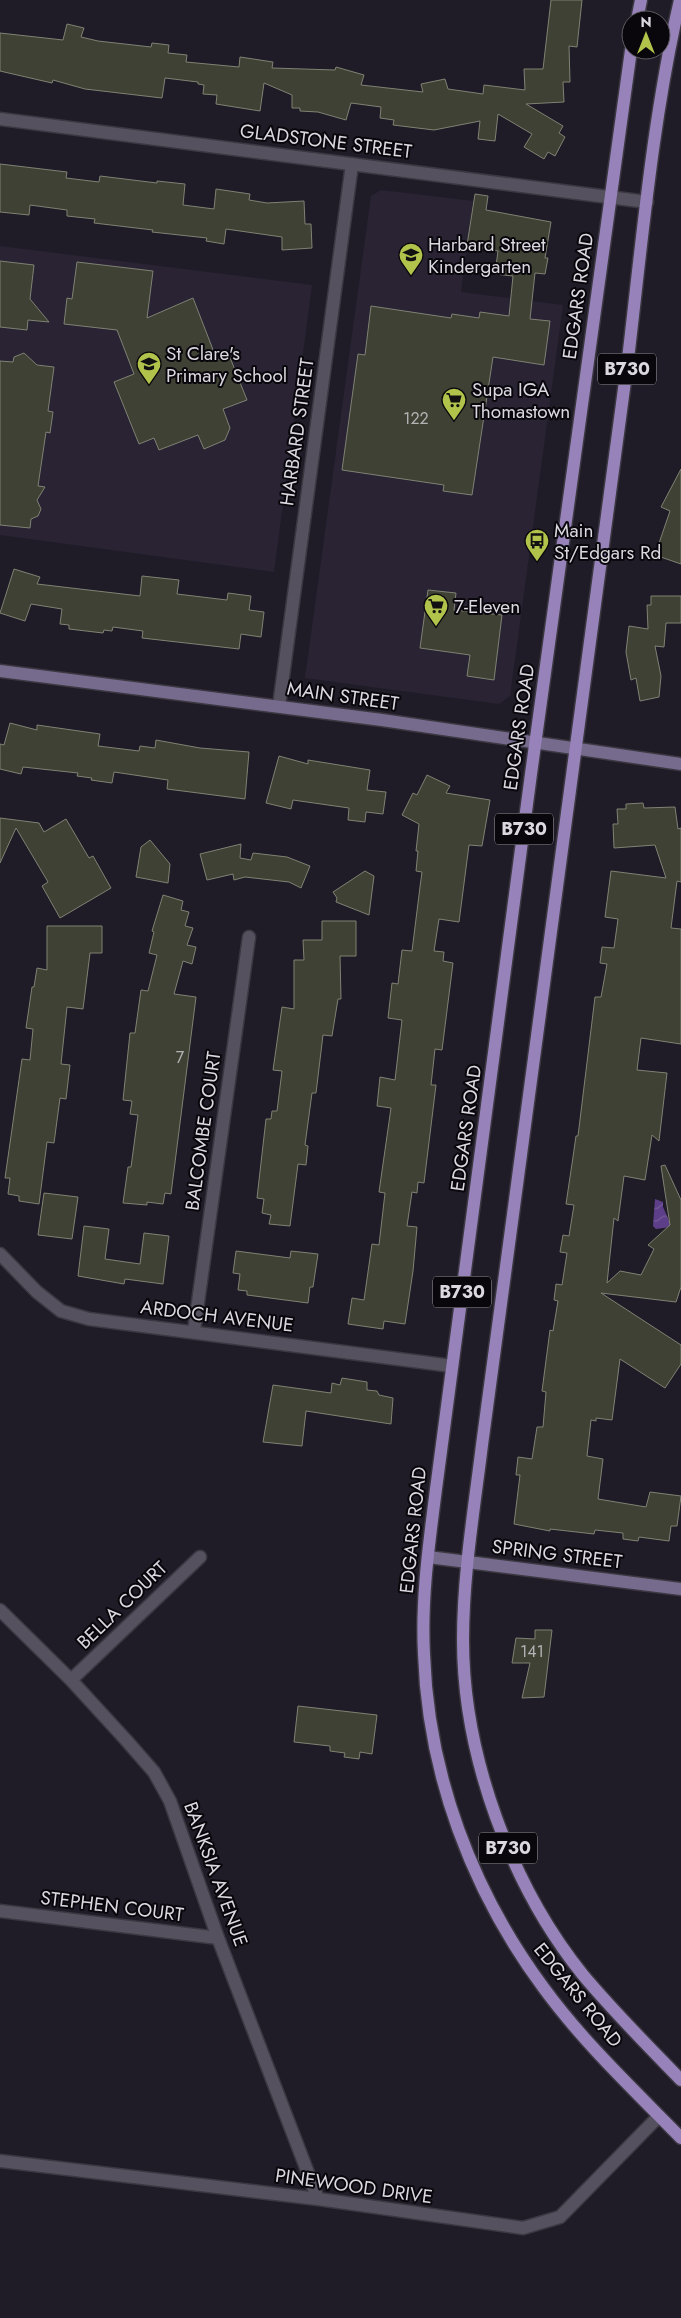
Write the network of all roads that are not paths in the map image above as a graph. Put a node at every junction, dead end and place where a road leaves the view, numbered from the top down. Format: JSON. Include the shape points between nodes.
{"nodes":[{"id":1,"x":680,"y":0,"type":"edge"},
{"id":2,"x":630,"y":60,"type":"edge"},
{"id":3,"x":0,"y":119,"type":"edge"},
{"id":4,"x":352,"y":164,"type":"junction"},
{"id":5,"x":610,"y":197,"type":"junction"},
{"id":6,"x":647,"y":202,"type":"junction"},
{"id":7,"x":0,"y":671,"type":"edge"},
{"id":8,"x":280,"y":706,"type":"junction"},
{"id":9,"x":536,"y":742,"type":"junction"},
{"id":10,"x":576,"y":749,"type":"junction"},
{"id":11,"x":681,"y":764,"type":"edge"},
{"id":12,"x":249,"y":937,"type":"dead end"},
{"id":13,"x":0,"y":1254,"type":"edge"},
{"id":14,"x":194,"y":1331,"type":"junction"},
{"id":15,"x":452,"y":1366,"type":"junction"},
{"id":16,"x":200,"y":1557,"type":"dead end"},
{"id":17,"x":428,"y":1557,"type":"junction"},
{"id":18,"x":468,"y":1562,"type":"junction"},
{"id":19,"x":681,"y":1589,"type":"edge"},
{"id":20,"x":0,"y":1610,"type":"edge"},
{"id":21,"x":71,"y":1680,"type":"junction"},
{"id":22,"x":0,"y":1911,"type":"edge"},
{"id":23,"x":218,"y":1938,"type":"junction"},
{"id":24,"x":681,"y":2080,"type":"edge"},
{"id":25,"x":659,"y":2116,"type":"junction"},
{"id":26,"x":681,"y":2138,"type":"edge"},
{"id":27,"x":0,"y":2161,"type":"edge"},
{"id":28,"x":318,"y":2199,"type":"junction"}],
"edges":[{"from":1,"to":6,"type":"main road","name":"EDGARS ROAD","number":"B730","via":[[672,32]]},
{"from":2,"to":5,"type":"main road","name":"EDGARS ROAD","number":"B730"},
{"from":3,"to":4,"type":"street","name":"GLADSTONE STREET"},
{"from":4,"to":5,"type":"street","name":"GLADSTONE STREET"},
{"from":4,"to":8,"type":"street","name":"HARBARD STREET"},
{"from":5,"to":6,"type":"street","name":"GLADSTONE STREET"},
{"from":5,"to":9,"type":"main road","name":"EDGARS ROAD","number":"B730"},
{"from":6,"to":10,"type":"main road","name":"EDGARS ROAD","number":"B730"},
{"from":7,"to":8,"type":"street","name":"MAIN STREET"},
{"from":8,"to":9,"type":"street","name":"MAIN STREET"},
{"from":9,"to":10,"type":"street","name":"MAIN STREET"},
{"from":9,"to":15,"type":"main road","name":"EDGARS ROAD","number":"B730"},
{"from":10,"to":11,"type":"street","name":"MAIN STREET"},
{"from":10,"to":18,"type":"main road","name":"EDGARS ROAD","number":"B730"},
{"from":12,"to":14,"type":"street","name":"BALCOMBE COURT"},
{"from":13,"to":14,"type":"street","name":"ARDOCH AVENUE","via":[[60,1311],[89,1319]]},
{"from":14,"to":15,"type":"street","name":"ARDOCH AVENUE"},
{"from":15,"to":17,"type":"main road","name":"EDGARS ROAD","number":"B730"},
{"from":16,"to":21,"type":"street","name":"BELLA COURT"},
{"from":17,"to":18,"type":"street","name":"SPRING STREET"},
{"from":17,"to":25,"type":"main road","name":"EDGARS ROAD","number":"B730","via":[[423,1621],[431,1725],[447,1796],[473,1866],[500,1922],[544,1988]]},
{"from":18,"to":19,"type":"street","name":"SPRING STREET"},
{"from":18,"to":24,"type":"main road","name":"EDGARS ROAD","number":"B730","via":[[463,1641],[465,1677],[489,1796],[508,1848],[555,1937],[582,1974]]},
{"from":20,"to":21,"type":"street","name":"BANKSIA AVENUE"},
{"from":21,"to":23,"type":"street","name":"BANKSIA AVENUE","via":[[154,1772],[170,1801]]},
{"from":22,"to":23,"type":"street","name":"STEPHEN COURT"},
{"from":23,"to":28,"type":"street","name":"BANKSIA AVENUE"},
{"from":25,"to":26,"type":"main road","name":"EDGARS ROAD","number":"B730"},
{"from":25,"to":28,"type":"street","name":"PINEWOOD DRIVE","via":[[560,2217],[523,2228]]},
{"from":27,"to":28,"type":"street","name":"PINEWOOD DRIVE"}]}
